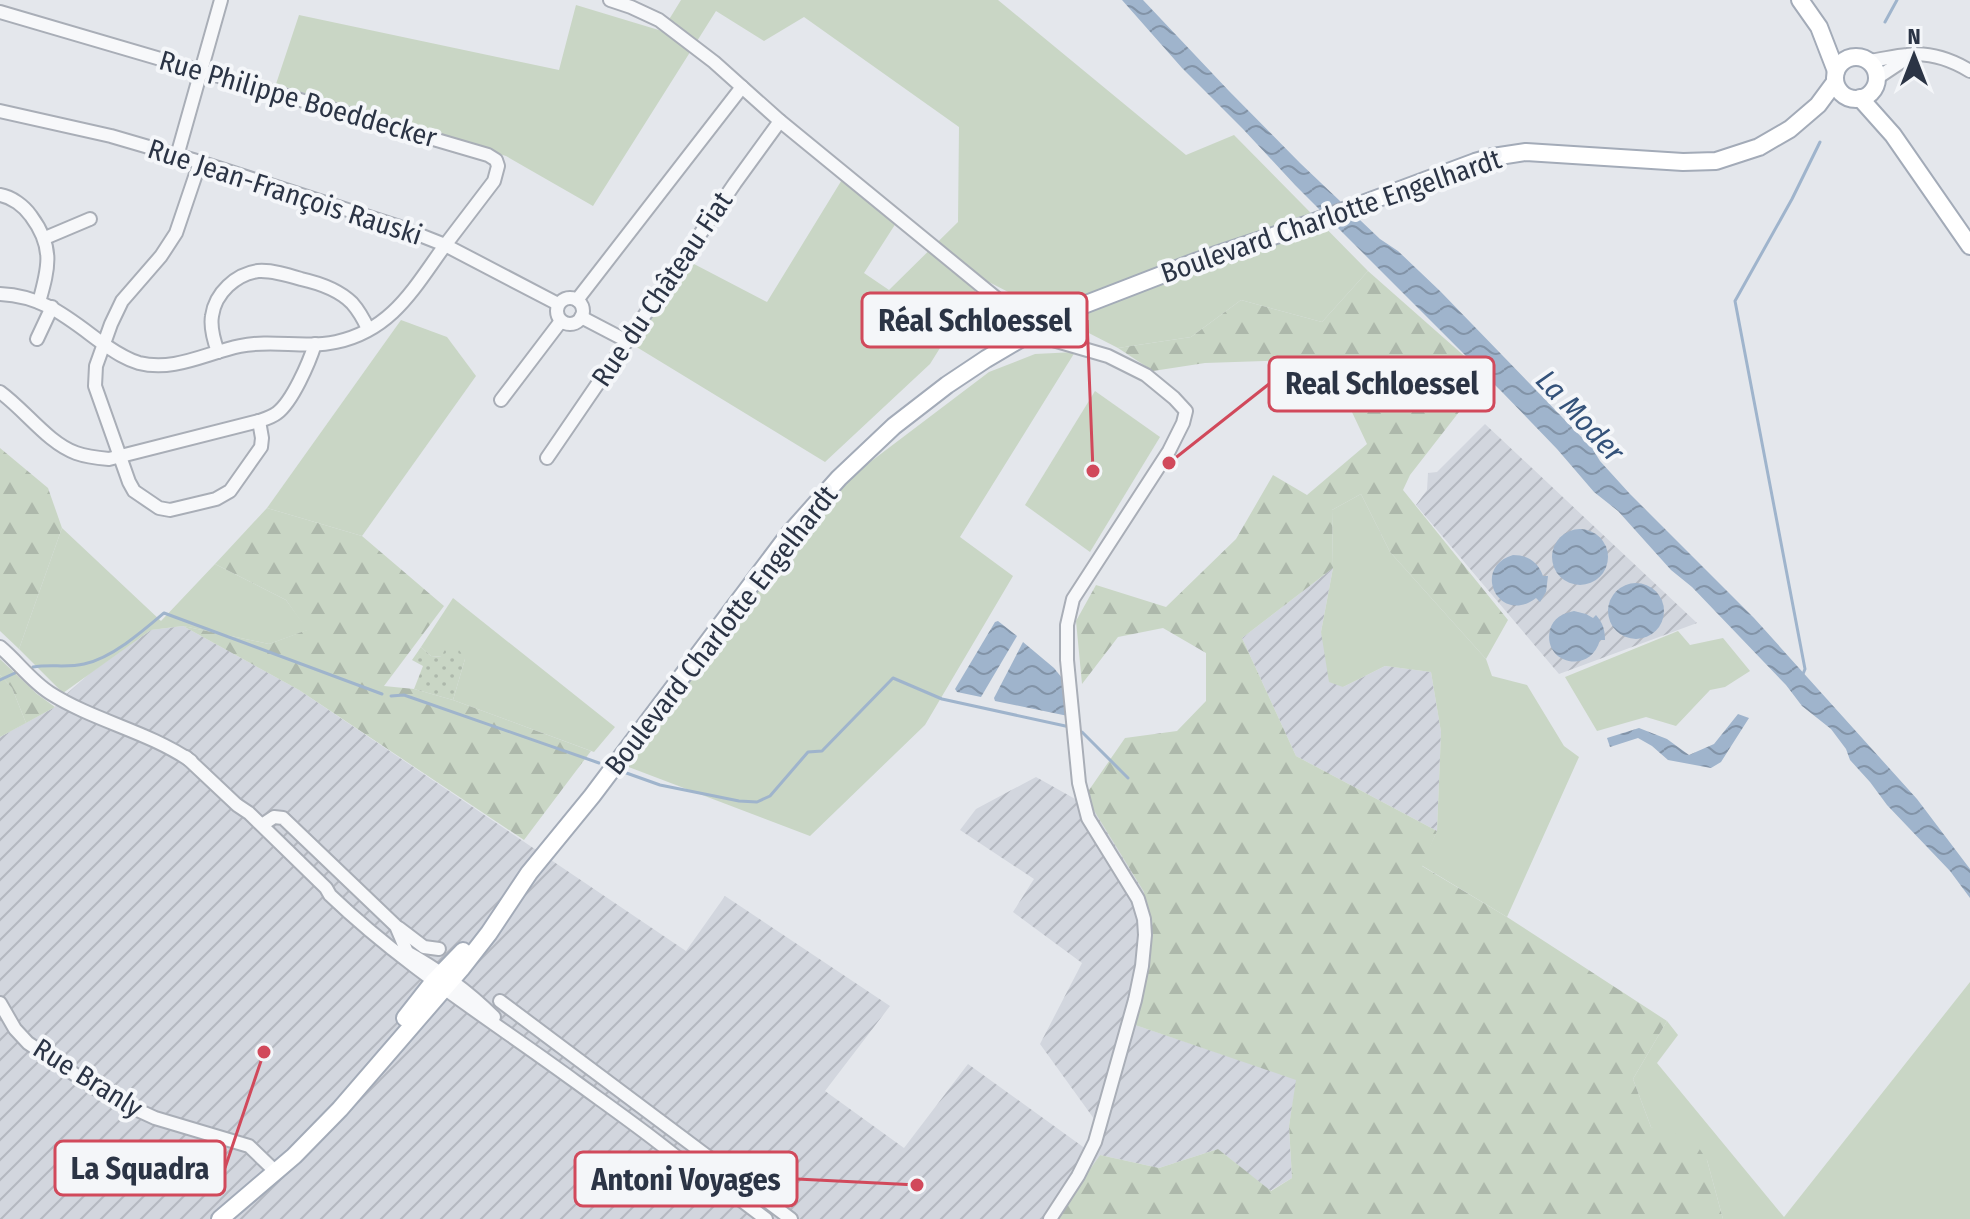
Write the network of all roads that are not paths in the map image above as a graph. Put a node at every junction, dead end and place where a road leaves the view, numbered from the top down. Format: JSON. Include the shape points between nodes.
{"nodes":[{"id":1,"x":221,"y":0,"type":"edge"},
{"id":2,"x":610,"y":0,"type":"edge"},
{"id":3,"x":1800,"y":0,"type":"edge"},
{"id":4,"x":0,"y":13,"type":"edge"},
{"id":5,"x":1819,"y":27,"type":"junction"},
{"id":6,"x":1918,"y":54,"type":"junction"},
{"id":7,"x":1861,"y":59,"type":"junction"},
{"id":8,"x":200,"y":70,"type":"junction"},
{"id":9,"x":1970,"y":71,"type":"edge"},
{"id":10,"x":1836,"y":77,"type":"junction"},
{"id":11,"x":1876,"y":80,"type":"junction"},
{"id":12,"x":742,"y":87,"type":"junction"},
{"id":13,"x":1854,"y":98,"type":"junction"},
{"id":14,"x":0,"y":111,"type":"edge"},
{"id":15,"x":1802,"y":120,"type":"junction"},
{"id":16,"x":780,"y":121,"type":"junction"},
{"id":17,"x":1893,"y":135,"type":"junction"},
{"id":18,"x":177,"y":156,"type":"junction"},
{"id":19,"x":200,"y":162,"type":"junction"},
{"id":20,"x":0,"y":195,"type":"edge"},
{"id":21,"x":90,"y":219,"type":"dead end"},
{"id":22,"x":45,"y":238,"type":"junction"},
{"id":23,"x":445,"y":245,"type":"junction"},
{"id":24,"x":1970,"y":246,"type":"edge"},
{"id":25,"x":0,"y":294,"type":"edge"},
{"id":26,"x":577,"y":300,"type":"junction"},
{"id":27,"x":39,"y":302,"type":"junction"},
{"id":28,"x":558,"y":304,"type":"junction"},
{"id":29,"x":52,"y":307,"type":"junction"},
{"id":30,"x":581,"y":317,"type":"junction"},
{"id":31,"x":561,"y":321,"type":"junction"},
{"id":32,"x":368,"y":329,"type":"junction"},
{"id":33,"x":1034,"y":329,"type":"junction"},
{"id":34,"x":37,"y":339,"type":"dead end"},
{"id":35,"x":627,"y":341,"type":"junction"},
{"id":36,"x":103,"y":343,"type":"junction"},
{"id":37,"x":315,"y":344,"type":"junction"},
{"id":38,"x":218,"y":352,"type":"junction"},
{"id":39,"x":0,"y":392,"type":"edge"},
{"id":40,"x":501,"y":400,"type":"dead end"},
{"id":41,"x":259,"y":421,"type":"junction"},
{"id":42,"x":121,"y":455,"type":"junction"},
{"id":43,"x":547,"y":458,"type":"dead end"},
{"id":44,"x":0,"y":647,"type":"edge"},
{"id":45,"x":262,"y":825,"type":"junction"},
{"id":46,"x":326,"y":888,"type":"junction"},
{"id":47,"x":396,"y":926,"type":"junction"},
{"id":48,"x":439,"y":949,"type":"dead end"},
{"id":49,"x":407,"y":952,"type":"junction"},
{"id":50,"x":442,"y":981,"type":"junction"},
{"id":51,"x":500,"y":1001,"type":"dead end"},
{"id":52,"x":0,"y":1003,"type":"edge"},
{"id":53,"x":486,"y":1010,"type":"junction"},
{"id":54,"x":524,"y":1020,"type":"junction"},
{"id":55,"x":510,"y":1034,"type":"junction"},
{"id":56,"x":276,"y":1172,"type":"junction"},
{"id":57,"x":758,"y":1194,"type":"junction"},
{"id":58,"x":749,"y":1206,"type":"junction"},
{"id":59,"x":220,"y":1219,"type":"edge"},
{"id":60,"x":742,"y":1219,"type":"edge"},
{"id":61,"x":766,"y":1219,"type":"edge"},
{"id":62,"x":791,"y":1219,"type":"edge"},
{"id":63,"x":1050,"y":1219,"type":"edge"}],
"edges":[{"from":1,"to":8,"type":"street"},
{"from":2,"to":12,"type":"street","via":[[659,20]]},
{"from":3,"to":5,"type":"main road"},
{"from":4,"to":8,"type":"street","name":"Rue Philippe Boeddecker"},
{"from":5,"to":7,"type":"main road"},
{"from":5,"to":10,"type":"main road"},
{"from":6,"to":7,"type":"street"},
{"from":6,"to":9,"type":"street"},
{"from":6,"to":11,"type":"street"},
{"from":7,"to":10,"type":"main road","via":[[1844,61]]},
{"from":7,"to":11,"type":"main road","via":[[1875,71]]},
{"from":8,"to":18,"type":"street"},
{"from":8,"to":23,"type":"street","name":"Rue Philippe Boeddecker","via":[[493,157],[496,177]]},
{"from":10,"to":13,"type":"main road","via":[[1842,93]]},
{"from":10,"to":15,"type":"main road","name":"Boulevard Charlotte Engelhardt"},
{"from":11,"to":13,"type":"main road","via":[[1870,93]]},
{"from":11,"to":17,"type":"main road"},
{"from":12,"to":16,"type":"street"},
{"from":12,"to":26,"type":"street"},
{"from":13,"to":15,"type":"main road","name":"Boulevard Charlotte Engelhardt"},
{"from":13,"to":17,"type":"main road"},
{"from":14,"to":18,"type":"street","name":"Rue Jean-François Rauski"},
{"from":15,"to":33,"type":"main road","name":"Boulevard Charlotte Engelhardt","via":[[1759,147],[1716,161],[1545,153],[1475,162],[1093,295]]},
{"from":16,"to":33,"type":"street"},
{"from":16,"to":35,"type":"street","name":"Rue du Château Fiat"},
{"from":17,"to":24,"type":"main road"},
{"from":18,"to":19,"type":"street","name":"Rue Jean-François Rauski"},
{"from":19,"to":23,"type":"street","name":"Rue Jean-François Rauski"},
{"from":19,"to":36,"type":"street","via":[[176,233],[122,301]]},
{"from":20,"to":22,"type":"street","via":[[26,209]]},
{"from":21,"to":22,"type":"street"},
{"from":22,"to":27,"type":"street","via":[[48,266]]},
{"from":23,"to":28,"type":"street","name":"Rue Jean-François Rauski"},
{"from":23,"to":32,"type":"street","via":[[406,301]]},
{"from":25,"to":27,"type":"street"},
{"from":26,"to":28,"type":"street","via":[[569,297]]},
{"from":26,"to":30,"type":"street"},
{"from":27,"to":29,"type":"street"},
{"from":28,"to":31,"type":"street"},
{"from":29,"to":34,"type":"street"},
{"from":29,"to":36,"type":"street"},
{"from":30,"to":31,"type":"street","via":[[572,324]]},
{"from":30,"to":35,"type":"street"},
{"from":31,"to":40,"type":"street"},
{"from":32,"to":37,"type":"street","via":[[335,343]]},
{"from":32,"to":38,"type":"street","via":[[352,303],[338,293],[314,282],[259,271],[239,277],[214,304],[211,318]]},
{"from":33,"to":50,"type":"main road","name":"Boulevard Charlotte Engelhardt","via":[[894,426],[810,509],[592,796]]},
{"from":33,"to":63,"type":"street","via":[[1146,375],[1186,411],[1169,451],[1073,599],[1067,625],[1079,783],[1088,818],[1138,899],[1145,935],[1135,1000],[1095,1142]]},
{"from":35,"to":43,"type":"street","name":"Rue du Château Fiat"},
{"from":36,"to":38,"type":"street","via":[[120,355],[159,366]]},
{"from":36,"to":42,"type":"street","via":[[95,386]]},
{"from":37,"to":38,"type":"street","via":[[264,343]]},
{"from":37,"to":41,"type":"street","via":[[283,408]]},
{"from":39,"to":42,"type":"street","via":[[72,452],[109,459]]},
{"from":41,"to":42,"type":"street"},
{"from":41,"to":42,"type":"street","via":[[261,447],[230,491],[216,499],[159,508],[134,491]]},
{"from":44,"to":45,"type":"street","via":[[52,695],[186,757]]},
{"from":45,"to":46,"type":"street"},
{"from":45,"to":47,"type":"street","via":[[283,818]]},
{"from":46,"to":49,"type":"street"},
{"from":46,"to":50,"type":"street","via":[[369,931]]},
{"from":47,"to":48,"type":"street","via":[[424,947]]},
{"from":47,"to":49,"type":"street"},
{"from":49,"to":50,"type":"street"},
{"from":50,"to":53,"type":"street"},
{"from":50,"to":55,"type":"street"},
{"from":50,"to":56,"type":"main road","name":"Boulevard Charlotte Engelhardt","via":[[363,1083]]},
{"from":51,"to":54,"type":"street"},
{"from":52,"to":56,"type":"street","name":"Rue Branly","via":[[28,1043],[107,1096],[155,1118],[249,1146]]},
{"from":53,"to":54,"type":"street"},
{"from":53,"to":55,"type":"street"},
{"from":54,"to":57,"type":"street"},
{"from":55,"to":58,"type":"street","via":[[706,1180]]},
{"from":56,"to":59,"type":"main road","name":"Boulevard Charlotte Engelhardt"},
{"from":57,"to":58,"type":"street"},
{"from":57,"to":62,"type":"street"},
{"from":58,"to":60,"type":"street"},
{"from":58,"to":61,"type":"street"}]}
